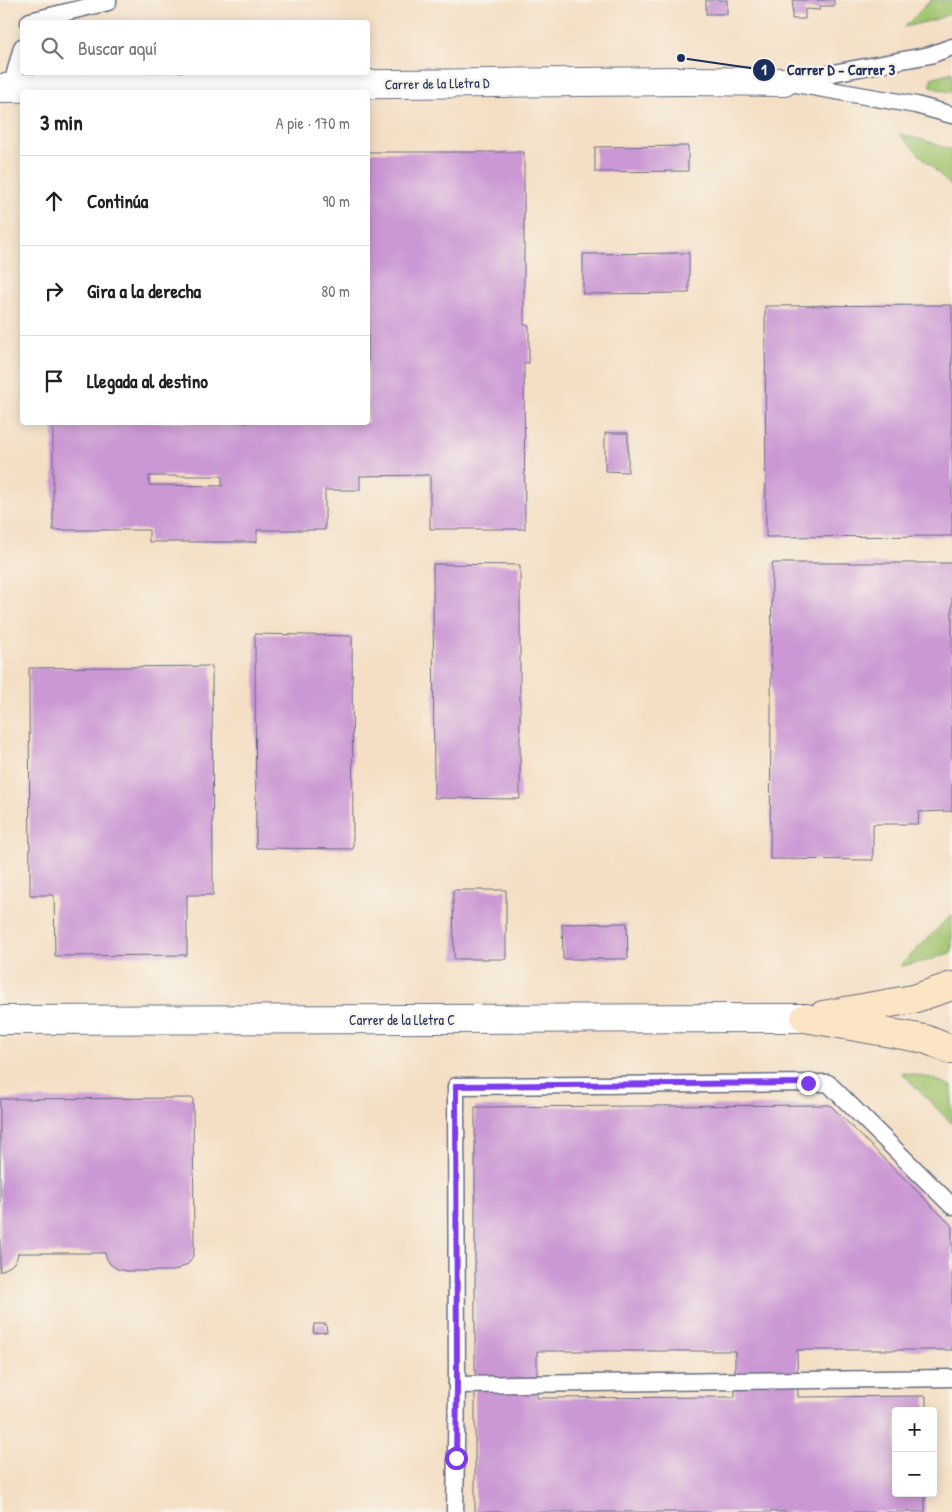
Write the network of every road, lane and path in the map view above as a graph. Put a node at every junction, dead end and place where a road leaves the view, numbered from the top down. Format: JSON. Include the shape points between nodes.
{"nodes":[{"id":1,"x":108,"y":0,"type":"edge"},
{"id":2,"x":34,"y":20,"type":"edge"},
{"id":3,"x":952,"y":47,"type":"edge"},
{"id":4,"x":20,"y":52,"type":"edge"},
{"id":5,"x":784,"y":82,"type":"junction"},
{"id":6,"x":5,"y":88,"type":"edge"},
{"id":7,"x":952,"y":115,"type":"edge"},
{"id":8,"x":952,"y":986,"type":"edge"},
{"id":9,"x":805,"y":1018,"type":"junction"},
{"id":10,"x":0,"y":1020,"type":"edge"},
{"id":11,"x":952,"y":1050,"type":"edge"},
{"id":12,"x":952,"y":1206,"type":"edge"},
{"id":13,"x":952,"y":1378,"type":"edge"},
{"id":14,"x":457,"y":1385,"type":"junction"},
{"id":15,"x":455,"y":1512,"type":"edge"}],
"edges":[{"from":1,"to":2,"type":"lane"},
{"from":3,"to":5,"type":"lane","name":"Carrer de la Lletra D","via":[[930,55]]},
{"from":4,"to":6,"type":"lane"},
{"from":5,"to":6,"type":"street","name":"Carrer de la Lletra D"},
{"from":5,"to":7,"type":"lane","name":"Carrer de la Lletra D","via":[[916,105]]},
{"from":8,"to":9,"type":"main road","via":[[913,999]]},
{"from":9,"to":10,"type":"street","name":"Carrer de la Lletra C"},
{"from":9,"to":11,"type":"main road","via":[[925,1039]]},
{"from":12,"to":14,"type":"lane","via":[[828,1083],[456,1086]]},
{"from":13,"to":14,"type":"lane"},
{"from":14,"to":15,"type":"lane"}]}
